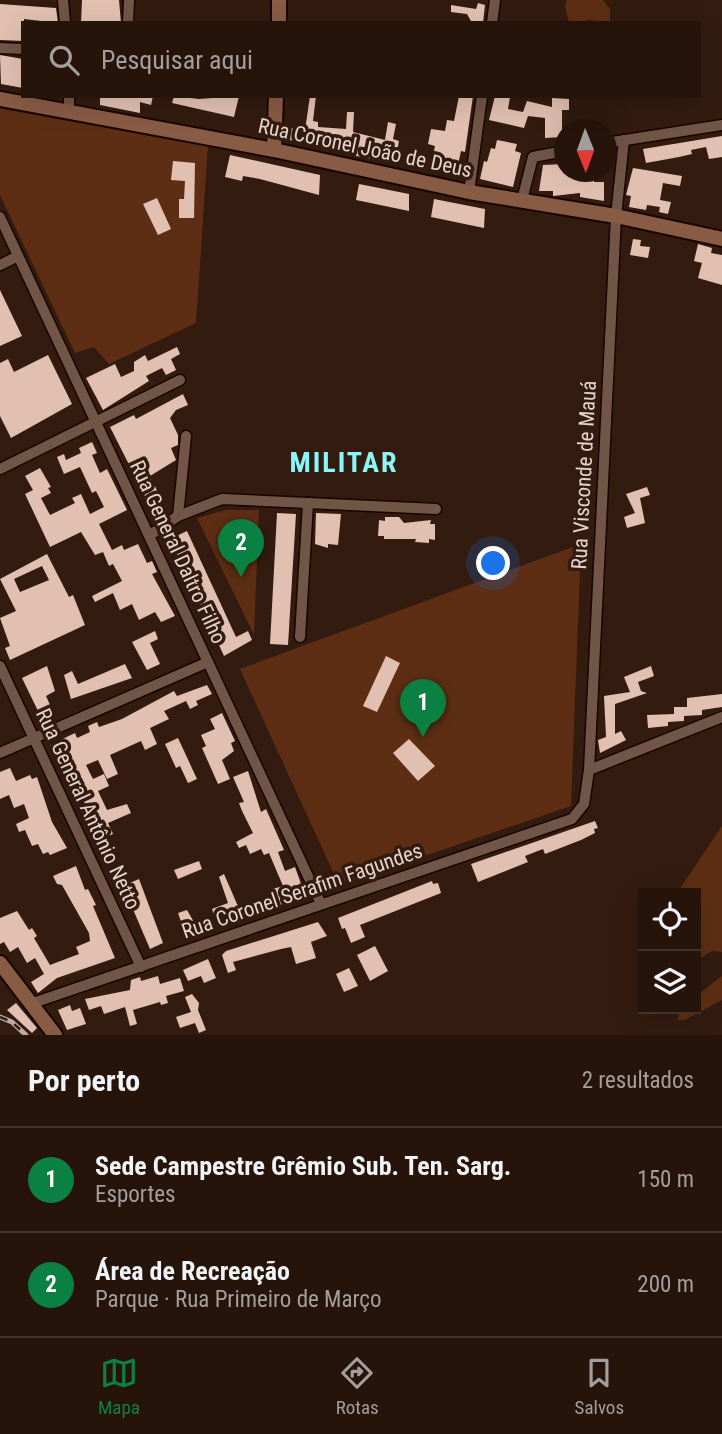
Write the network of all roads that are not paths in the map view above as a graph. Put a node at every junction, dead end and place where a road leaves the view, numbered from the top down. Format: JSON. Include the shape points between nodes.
{"nodes":[{"id":1,"x":63,"y":0,"type":"edge"},
{"id":2,"x":129,"y":0,"type":"edge"},
{"id":3,"x":279,"y":0,"type":"edge"},
{"id":4,"x":495,"y":0,"type":"edge"},
{"id":5,"x":65,"y":21,"type":"edge"},
{"id":6,"x":128,"y":21,"type":"edge"},
{"id":7,"x":279,"y":21,"type":"edge"},
{"id":8,"x":492,"y":21,"type":"edge"},
{"id":9,"x":0,"y":48,"type":"edge"},
{"id":10,"x":21,"y":49,"type":"edge"},
{"id":11,"x":276,"y":98,"type":"edge"},
{"id":12,"x":482,"y":98,"type":"edge"},
{"id":13,"x":0,"y":99,"type":"edge"},
{"id":14,"x":69,"y":103,"type":"edge"},
{"id":15,"x":722,"y":125,"type":"edge"},
{"id":16,"x":624,"y":140,"type":"junction"},
{"id":17,"x":617,"y":141,"type":"edge"},
{"id":18,"x":274,"y":150,"type":"junction"},
{"id":19,"x":554,"y":153,"type":"edge"},
{"id":20,"x":469,"y":192,"type":"junction"},
{"id":21,"x":522,"y":200,"type":"junction"},
{"id":22,"x":616,"y":216,"type":"junction"},
{"id":23,"x":0,"y":217,"type":"edge"},
{"id":24,"x":722,"y":239,"type":"edge"},
{"id":25,"x":18,"y":256,"type":"junction"},
{"id":26,"x":0,"y":265,"type":"edge"},
{"id":27,"x":180,"y":380,"type":"dead end"},
{"id":28,"x":95,"y":422,"type":"junction"},
{"id":29,"x":186,"y":436,"type":"dead end"},
{"id":30,"x":0,"y":469,"type":"edge"},
{"id":31,"x":308,"y":503,"type":"junction"},
{"id":32,"x":436,"y":509,"type":"dead end"},
{"id":33,"x":178,"y":516,"type":"junction"},
{"id":34,"x":150,"y":534,"type":"junction"},
{"id":35,"x":300,"y":636,"type":"dead end"},
{"id":36,"x":208,"y":662,"type":"junction"},
{"id":37,"x":0,"y":666,"type":"edge"},
{"id":38,"x":722,"y":717,"type":"edge"},
{"id":39,"x":34,"y":738,"type":"junction"},
{"id":40,"x":0,"y":753,"type":"edge"},
{"id":41,"x":589,"y":769,"type":"junction"},
{"id":42,"x":580,"y":811,"type":"joint"},
{"id":43,"x":321,"y":904,"type":"junction"},
{"id":44,"x":0,"y":963,"type":"edge"},
{"id":45,"x":141,"y":967,"type":"junction"},
{"id":46,"x":33,"y":1003,"type":"junction"},
{"id":47,"x":55,"y":1035,"type":"edge"}],
"edges":[{"from":1,"to":5,"type":"street"},
{"from":2,"to":6,"type":"street"},
{"from":3,"to":7,"type":"street"},
{"from":4,"to":8,"type":"street"},
{"from":9,"to":10,"type":"street"},
{"from":11,"to":18,"type":"street"},
{"from":12,"to":20,"type":"street"},
{"from":13,"to":14,"type":"street","name":"Rua Coronel João de Deus"},
{"from":14,"to":18,"type":"street","name":"Rua Coronel João de Deus"},
{"from":15,"to":16,"type":"street"},
{"from":16,"to":17,"type":"street"},
{"from":16,"to":22,"type":"street","name":"Rua Visconde de Mauá"},
{"from":18,"to":20,"type":"street","name":"Rua Coronel João de Deus"},
{"from":19,"to":21,"type":"street","via":[[533,157]]},
{"from":20,"to":21,"type":"street","name":"Rua Coronel João de Deus"},
{"from":21,"to":22,"type":"street","name":"Rua Coronel João de Deus"},
{"from":22,"to":24,"type":"street","name":"Rua Coronel João de Deus"},
{"from":22,"to":41,"type":"street","name":"Rua Visconde de Mauá"},
{"from":23,"to":25,"type":"street","name":"Rua General Daltro Filho"},
{"from":25,"to":26,"type":"street"},
{"from":25,"to":28,"type":"street","name":"Rua General Daltro Filho"},
{"from":27,"to":28,"type":"street"},
{"from":28,"to":30,"type":"street"},
{"from":28,"to":34,"type":"street","name":"Rua General Daltro Filho"},
{"from":29,"to":33,"type":"street"},
{"from":31,"to":32,"type":"street"},
{"from":31,"to":33,"type":"street","via":[[222,499]]},
{"from":31,"to":35,"type":"street"},
{"from":33,"to":34,"type":"street"},
{"from":34,"to":36,"type":"street","name":"Rua General Daltro Filho"},
{"from":36,"to":39,"type":"street"},
{"from":36,"to":43,"type":"street","name":"Rua General Daltro Filho"},
{"from":37,"to":39,"type":"street","name":"Rua General Antônio Netto"},
{"from":38,"to":41,"type":"street"},
{"from":39,"to":40,"type":"street"},
{"from":39,"to":45,"type":"street","name":"Rua General Antônio Netto"},
{"from":41,"to":42,"type":"street","name":"Rua Visconde de Mauá"},
{"from":42,"to":43,"type":"street","name":"Rua Coronel Serafim Fagundes","via":[[572,819]]},
{"from":43,"to":45,"type":"street","name":"Rua Coronel Serafim Fagundes"},
{"from":44,"to":46,"type":"street"},
{"from":45,"to":46,"type":"street","name":"Rua Coronel Serafim Fagundes"},
{"from":46,"to":47,"type":"street"}]}
